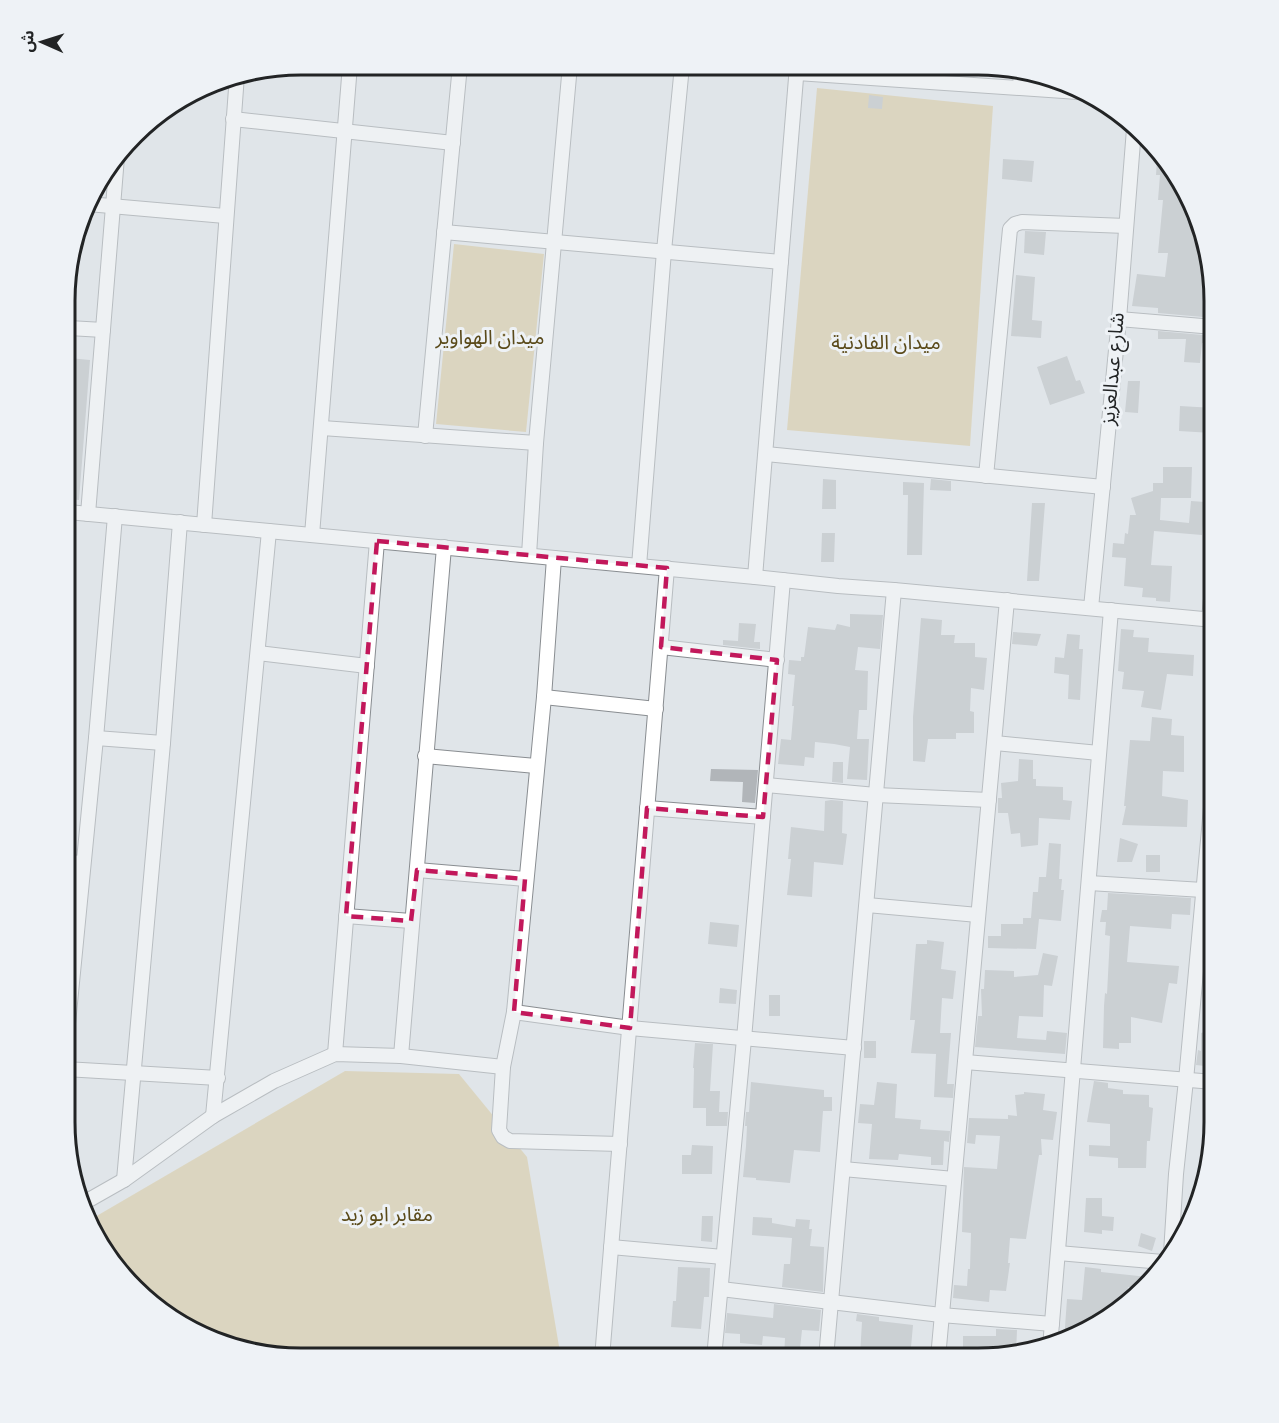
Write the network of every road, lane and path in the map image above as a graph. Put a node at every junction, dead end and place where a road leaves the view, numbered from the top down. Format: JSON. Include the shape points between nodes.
{"nodes":[{"id":1,"x":349,"y":75,"type":"edge"},
{"id":2,"x":459,"y":75,"type":"edge"},
{"id":3,"x":569,"y":75,"type":"edge"},
{"id":4,"x":681,"y":75,"type":"edge"},
{"id":5,"x":797,"y":75,"type":"edge"},
{"id":6,"x":849,"y":75,"type":"edge"},
{"id":7,"x":911,"y":75,"type":"edge"},
{"id":8,"x":1021,"y":79,"type":"edge"},
{"id":9,"x":911,"y":81,"type":"junction"},
{"id":10,"x":236,"y":85,"type":"edge"},
{"id":11,"x":1020,"y":87,"type":"junction"},
{"id":12,"x":1061,"y":91,"type":"edge"},
{"id":13,"x":233,"y":119,"type":"junction"},
{"id":14,"x":345,"y":130,"type":"junction"},
{"id":15,"x":1133,"y":137,"type":"edge"},
{"id":16,"x":453,"y":143,"type":"junction"},
{"id":17,"x":116,"y":171,"type":"edge"},
{"id":18,"x":96,"y":205,"type":"edge"},
{"id":19,"x":113,"y":206,"type":"junction"},
{"id":20,"x":225,"y":216,"type":"junction"},
{"id":21,"x":1126,"y":226,"type":"junction"},
{"id":22,"x":444,"y":232,"type":"junction"},
{"id":23,"x":555,"y":242,"type":"junction"},
{"id":24,"x":664,"y":251,"type":"junction"},
{"id":25,"x":781,"y":262,"type":"junction"},
{"id":26,"x":1119,"y":319,"type":"junction"},
{"id":27,"x":1204,"y":326,"type":"edge"},
{"id":28,"x":75,"y":328,"type":"edge"},
{"id":29,"x":103,"y":330,"type":"junction"},
{"id":30,"x":322,"y":428,"type":"junction"},
{"id":31,"x":425,"y":436,"type":"junction"},
{"id":32,"x":536,"y":444,"type":"junction"},
{"id":33,"x":766,"y":454,"type":"junction"},
{"id":34,"x":986,"y":476,"type":"junction"},
{"id":35,"x":1103,"y":487,"type":"junction"},
{"id":36,"x":75,"y":513,"type":"edge"},
{"id":37,"x":88,"y":514,"type":"junction"},
{"id":38,"x":116,"y":516,"type":"junction"},
{"id":39,"x":180,"y":522,"type":"junction"},
{"id":40,"x":204,"y":525,"type":"junction"},
{"id":41,"x":269,"y":531,"type":"junction"},
{"id":42,"x":312,"y":535,"type":"junction"},
{"id":43,"x":377,"y":541,"type":"junction"},
{"id":44,"x":444,"y":547,"type":"junction"},
{"id":45,"x":530,"y":555,"type":"junction"},
{"id":46,"x":554,"y":558,"type":"junction"},
{"id":47,"x":639,"y":566,"type":"junction"},
{"id":48,"x":667,"y":568,"type":"junction"},
{"id":49,"x":755,"y":577,"type":"junction"},
{"id":50,"x":783,"y":580,"type":"junction"},
{"id":51,"x":894,"y":590,"type":"junction"},
{"id":52,"x":1007,"y":600,"type":"junction"},
{"id":53,"x":1091,"y":608,"type":"junction"},
{"id":54,"x":1111,"y":610,"type":"junction"},
{"id":55,"x":1204,"y":619,"type":"edge"},
{"id":56,"x":661,"y":647,"type":"junction"},
{"id":57,"x":258,"y":653,"type":"junction"},
{"id":58,"x":777,"y":660,"type":"junction"},
{"id":59,"x":367,"y":666,"type":"junction"},
{"id":60,"x":544,"y":697,"type":"junction"},
{"id":61,"x":656,"y":709,"type":"junction"},
{"id":62,"x":96,"y":738,"type":"junction"},
{"id":63,"x":163,"y":743,"type":"junction"},
{"id":64,"x":995,"y":743,"type":"junction"},
{"id":65,"x":1100,"y":753,"type":"junction"},
{"id":66,"x":425,"y":756,"type":"junction"},
{"id":67,"x":536,"y":766,"type":"junction"},
{"id":68,"x":766,"y":785,"type":"junction"},
{"id":69,"x":876,"y":795,"type":"junction"},
{"id":70,"x":989,"y":800,"type":"junction"},
{"id":71,"x":647,"y":808,"type":"junction"},
{"id":72,"x":763,"y":817,"type":"junction"},
{"id":73,"x":75,"y":863,"type":"edge"},
{"id":74,"x":83,"y":863,"type":"junction"},
{"id":75,"x":417,"y":870,"type":"junction"},
{"id":76,"x":525,"y":879,"type":"junction"},
{"id":77,"x":1204,"y":883,"type":"edge"},
{"id":78,"x":1089,"y":884,"type":"junction"},
{"id":79,"x":1203,"y":890,"type":"junction"},
{"id":80,"x":867,"y":906,"type":"junction"},
{"id":81,"x":978,"y":915,"type":"junction"},
{"id":82,"x":346,"y":916,"type":"junction"},
{"id":83,"x":411,"y":921,"type":"junction"},
{"id":84,"x":75,"y":948,"type":"edge"},
{"id":85,"x":514,"y":1012,"type":"junction"},
{"id":86,"x":630,"y":1028,"type":"junction"},
{"id":87,"x":744,"y":1039,"type":"junction"},
{"id":88,"x":854,"y":1048,"type":"junction"},
{"id":89,"x":335,"y":1054,"type":"junction"},
{"id":90,"x":401,"y":1056,"type":"junction"},
{"id":91,"x":965,"y":1062,"type":"junction"},
{"id":92,"x":503,"y":1067,"type":"junction"},
{"id":93,"x":75,"y":1070,"type":"edge"},
{"id":94,"x":1073,"y":1071,"type":"junction"},
{"id":95,"x":134,"y":1073,"type":"junction"},
{"id":96,"x":218,"y":1078,"type":"junction"},
{"id":97,"x":1186,"y":1080,"type":"junction"},
{"id":98,"x":1204,"y":1081,"type":"edge"},
{"id":99,"x":213,"y":1116,"type":"junction"},
{"id":100,"x":620,"y":1144,"type":"junction"},
{"id":101,"x":843,"y":1169,"type":"junction"},
{"id":102,"x":954,"y":1179,"type":"junction"},
{"id":103,"x":124,"y":1180,"type":"junction"},
{"id":104,"x":89,"y":1200,"type":"edge"},
{"id":105,"x":1172,"y":1238,"type":"edge"},
{"id":106,"x":611,"y":1247,"type":"junction"},
{"id":107,"x":1058,"y":1253,"type":"junction"},
{"id":108,"x":723,"y":1257,"type":"junction"},
{"id":109,"x":1156,"y":1261,"type":"edge"},
{"id":110,"x":721,"y":1289,"type":"junction"},
{"id":111,"x":831,"y":1301,"type":"junction"},
{"id":112,"x":941,"y":1315,"type":"junction"},
{"id":113,"x":1052,"y":1324,"type":"junction"},
{"id":114,"x":1051,"y":1336,"type":"edge"},
{"id":115,"x":603,"y":1348,"type":"edge"},
{"id":116,"x":715,"y":1348,"type":"edge"},
{"id":117,"x":827,"y":1348,"type":"edge"},
{"id":118,"x":939,"y":1348,"type":"edge"}],
"edges":[{"from":1,"to":14,"type":"street"},
{"from":2,"to":16,"type":"street"},
{"from":3,"to":23,"type":"street"},
{"from":4,"to":24,"type":"street"},
{"from":5,"to":25,"type":"street"},
{"from":6,"to":9,"type":"street"},
{"from":7,"to":9,"type":"street"},
{"from":8,"to":11,"type":"street"},
{"from":9,"to":11,"type":"street"},
{"from":10,"to":13,"type":"street"},
{"from":11,"to":12,"type":"street"},
{"from":13,"to":14,"type":"street"},
{"from":13,"to":20,"type":"street"},
{"from":14,"to":16,"type":"street"},
{"from":14,"to":30,"type":"street"},
{"from":15,"to":21,"type":"street","name":"شارع عبدالعزيز"},
{"from":16,"to":22,"type":"street"},
{"from":17,"to":19,"type":"street"},
{"from":18,"to":19,"type":"street"},
{"from":19,"to":20,"type":"street"},
{"from":19,"to":29,"type":"street"},
{"from":20,"to":40,"type":"street"},
{"from":21,"to":26,"type":"street","name":"شارع عبدالعزيز"},
{"from":21,"to":34,"type":"street","via":[[1022,222],[1010,229]]},
{"from":22,"to":23,"type":"street"},
{"from":22,"to":31,"type":"street"},
{"from":23,"to":24,"type":"street"},
{"from":23,"to":32,"type":"street"},
{"from":24,"to":25,"type":"street"},
{"from":24,"to":47,"type":"street"},
{"from":25,"to":33,"type":"street"},
{"from":26,"to":27,"type":"street"},
{"from":26,"to":35,"type":"street","name":"شارع عبدالعزيز"},
{"from":28,"to":29,"type":"street"},
{"from":29,"to":37,"type":"street"},
{"from":30,"to":31,"type":"street"},
{"from":30,"to":42,"type":"street"},
{"from":31,"to":32,"type":"street"},
{"from":32,"to":45,"type":"street"},
{"from":33,"to":34,"type":"street"},
{"from":33,"to":49,"type":"street"},
{"from":34,"to":35,"type":"street"},
{"from":35,"to":53,"type":"street","name":"شارع عبدالعزيز"},
{"from":36,"to":37,"type":"street"},
{"from":37,"to":38,"type":"street"},
{"from":38,"to":39,"type":"street"},
{"from":38,"to":62,"type":"street"},
{"from":39,"to":40,"type":"street"},
{"from":39,"to":63,"type":"street"},
{"from":40,"to":41,"type":"street"},
{"from":41,"to":42,"type":"street"},
{"from":41,"to":57,"type":"street"},
{"from":42,"to":43,"type":"street"},
{"from":43,"to":44,"type":"street"},
{"from":43,"to":59,"type":"street"},
{"from":44,"to":45,"type":"street"},
{"from":44,"to":66,"type":"street"},
{"from":45,"to":46,"type":"street"},
{"from":46,"to":47,"type":"street"},
{"from":46,"to":60,"type":"street"},
{"from":47,"to":48,"type":"street"},
{"from":48,"to":49,"type":"street"},
{"from":48,"to":56,"type":"street"},
{"from":49,"to":50,"type":"street"},
{"from":50,"to":51,"type":"street"},
{"from":50,"to":58,"type":"street"},
{"from":51,"to":52,"type":"street"},
{"from":51,"to":69,"type":"street"},
{"from":52,"to":53,"type":"street"},
{"from":52,"to":64,"type":"street"},
{"from":53,"to":54,"type":"street"},
{"from":54,"to":55,"type":"street"},
{"from":54,"to":65,"type":"street"},
{"from":56,"to":58,"type":"street"},
{"from":56,"to":61,"type":"street"},
{"from":57,"to":59,"type":"street"},
{"from":57,"to":96,"type":"street"},
{"from":58,"to":68,"type":"street"},
{"from":59,"to":82,"type":"street"},
{"from":60,"to":61,"type":"street"},
{"from":60,"to":67,"type":"street"},
{"from":61,"to":71,"type":"street"},
{"from":62,"to":63,"type":"street"},
{"from":62,"to":74,"type":"street"},
{"from":63,"to":95,"type":"street"},
{"from":64,"to":65,"type":"street"},
{"from":64,"to":70,"type":"street"},
{"from":65,"to":78,"type":"street"},
{"from":66,"to":67,"type":"street"},
{"from":66,"to":75,"type":"street"},
{"from":67,"to":76,"type":"street"},
{"from":68,"to":69,"type":"street"},
{"from":68,"to":72,"type":"street"},
{"from":69,"to":70,"type":"street"},
{"from":69,"to":80,"type":"street"},
{"from":70,"to":81,"type":"street"},
{"from":71,"to":72,"type":"street"},
{"from":71,"to":86,"type":"street"},
{"from":72,"to":87,"type":"street"},
{"from":73,"to":74,"type":"street"},
{"from":74,"to":84,"type":"street"},
{"from":75,"to":76,"type":"street"},
{"from":75,"to":83,"type":"street"},
{"from":76,"to":85,"type":"street"},
{"from":77,"to":79,"type":"street"},
{"from":78,"to":79,"type":"street"},
{"from":78,"to":94,"type":"street"},
{"from":79,"to":97,"type":"street"},
{"from":80,"to":81,"type":"street"},
{"from":80,"to":88,"type":"street"},
{"from":81,"to":91,"type":"street"},
{"from":82,"to":83,"type":"street"},
{"from":82,"to":89,"type":"street"},
{"from":83,"to":90,"type":"street"},
{"from":85,"to":86,"type":"street"},
{"from":85,"to":92,"type":"street"},
{"from":86,"to":87,"type":"street"},
{"from":86,"to":100,"type":"street"},
{"from":87,"to":88,"type":"street"},
{"from":87,"to":108,"type":"street"},
{"from":88,"to":101,"type":"street"},
{"from":89,"to":90,"type":"street"},
{"from":89,"to":99,"type":"street","via":[[274,1081]]},
{"from":90,"to":92,"type":"street"},
{"from":91,"to":94,"type":"street"},
{"from":91,"to":102,"type":"street"},
{"from":92,"to":100,"type":"street","via":[[499,1130],[503,1137],[510,1141]]},
{"from":93,"to":95,"type":"street"},
{"from":94,"to":97,"type":"street"},
{"from":94,"to":107,"type":"street"},
{"from":95,"to":96,"type":"street"},
{"from":95,"to":103,"type":"street"},
{"from":96,"to":99,"type":"street"},
{"from":97,"to":98,"type":"street"},
{"from":97,"to":105,"type":"street"},
{"from":99,"to":103,"type":"street"},
{"from":100,"to":106,"type":"street"},
{"from":101,"to":102,"type":"street"},
{"from":101,"to":111,"type":"street"},
{"from":102,"to":112,"type":"street"},
{"from":103,"to":104,"type":"street"},
{"from":106,"to":108,"type":"street"},
{"from":106,"to":115,"type":"street"},
{"from":107,"to":109,"type":"street"},
{"from":107,"to":113,"type":"street"},
{"from":108,"to":110,"type":"street"},
{"from":110,"to":111,"type":"street"},
{"from":110,"to":116,"type":"street"},
{"from":111,"to":112,"type":"street"},
{"from":111,"to":117,"type":"street"},
{"from":112,"to":113,"type":"street"},
{"from":112,"to":118,"type":"street"},
{"from":113,"to":114,"type":"street"}]}
